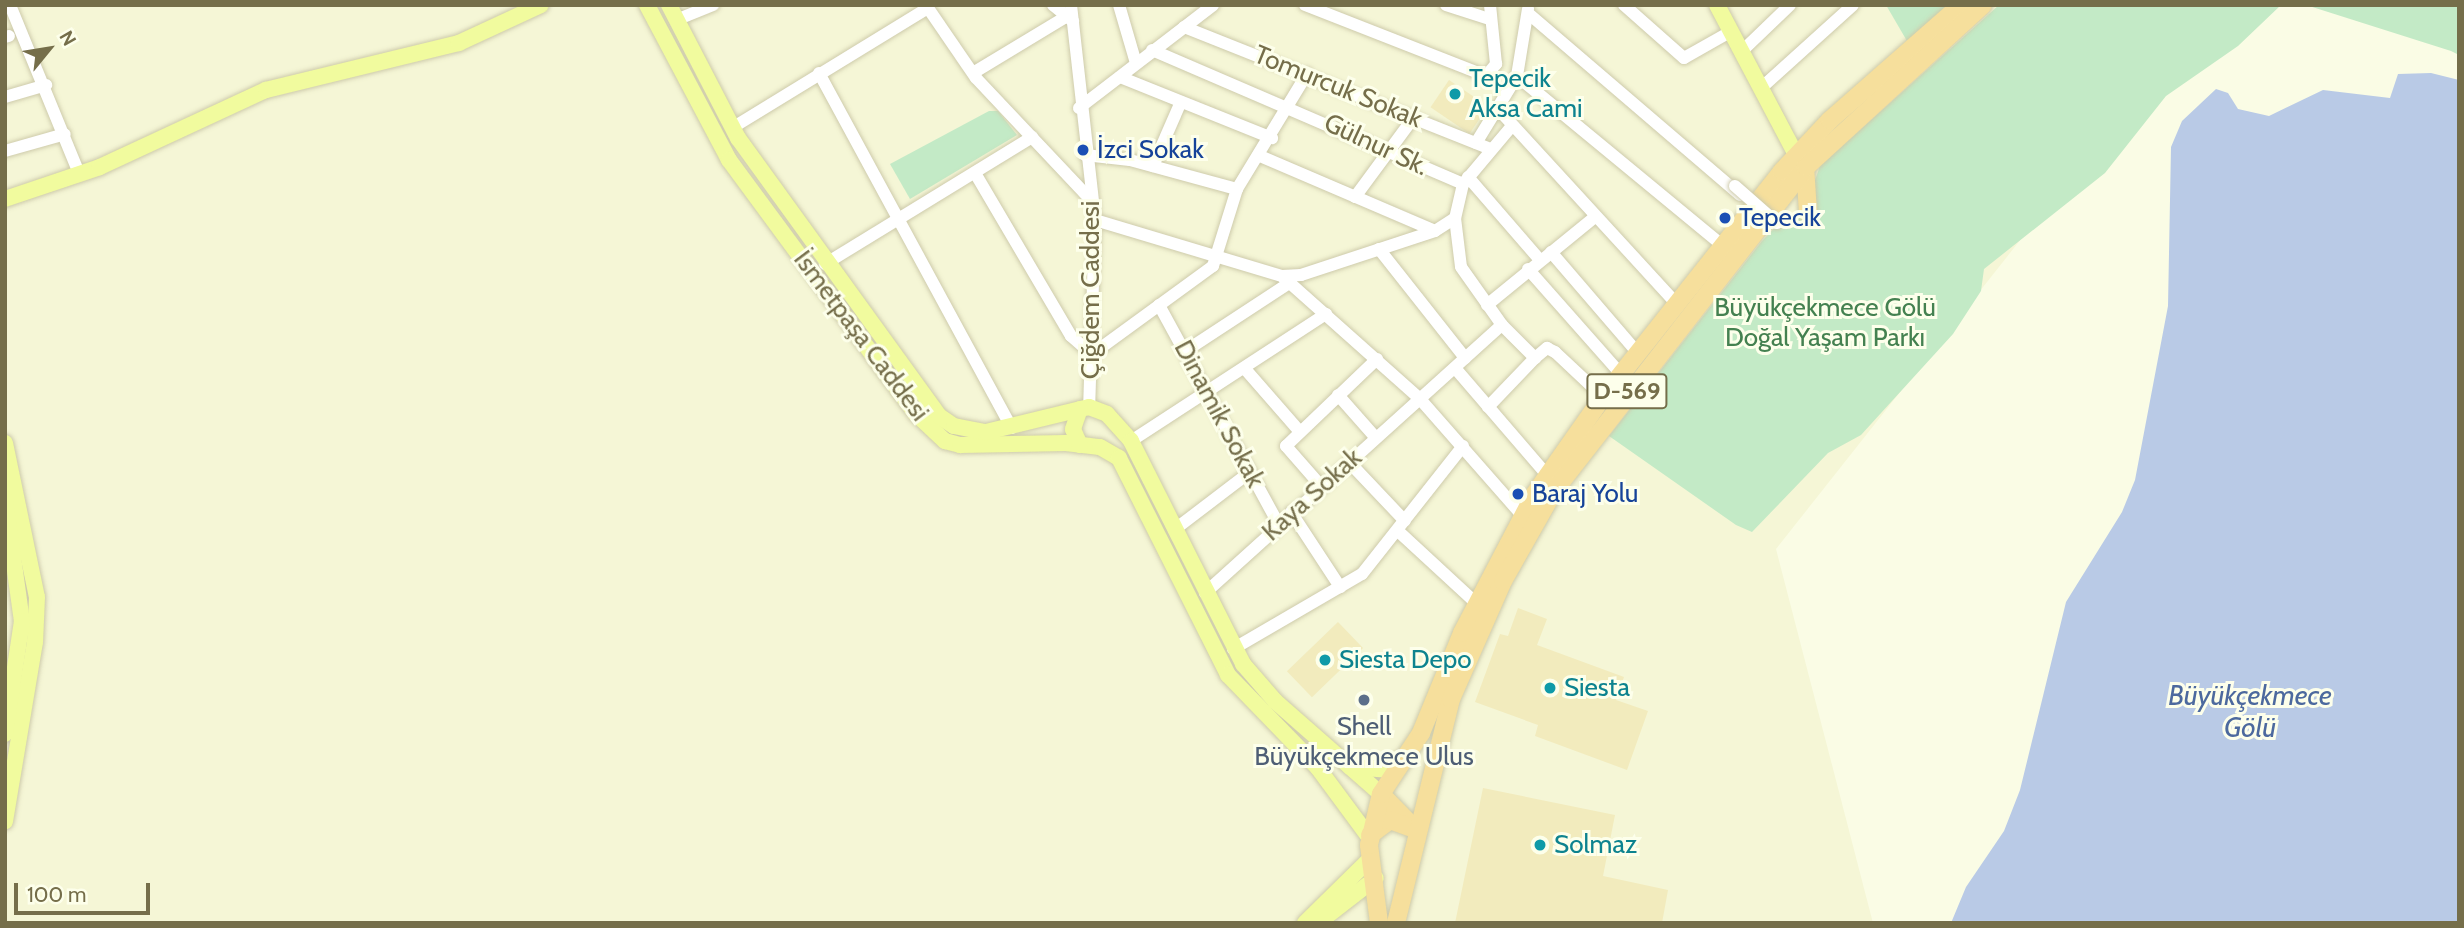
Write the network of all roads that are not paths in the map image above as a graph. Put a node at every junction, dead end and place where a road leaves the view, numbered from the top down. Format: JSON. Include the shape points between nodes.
{"nodes":[{"id":1,"x":10,"y":5,"type":"edge"},
{"id":2,"x":541,"y":5,"type":"edge"},
{"id":3,"x":647,"y":5,"type":"edge"},
{"id":4,"x":713,"y":5,"type":"edge"},
{"id":5,"x":1053,"y":5,"type":"edge"},
{"id":6,"x":1119,"y":5,"type":"edge"},
{"id":7,"x":1305,"y":5,"type":"edge"},
{"id":8,"x":1446,"y":5,"type":"edge"},
{"id":9,"x":1490,"y":5,"type":"edge"},
{"id":10,"x":1624,"y":5,"type":"edge"},
{"id":11,"x":1717,"y":5,"type":"edge"},
{"id":12,"x":1853,"y":5,"type":"edge"},
{"id":13,"x":1961,"y":5,"type":"edge"},
{"id":14,"x":1983,"y":5,"type":"edge"},
{"id":15,"x":1212,"y":6,"type":"edge"},
{"id":16,"x":927,"y":7,"type":"edge"},
{"id":17,"x":1783,"y":8,"type":"edge"},
{"id":18,"x":1528,"y":9,"type":"edge"},
{"id":19,"x":673,"y":12,"type":"edge"},
{"id":20,"x":1070,"y":14,"type":"edge"},
{"id":21,"x":1489,"y":19,"type":"junction"},
{"id":22,"x":1184,"y":27,"type":"junction"},
{"id":23,"x":1730,"y":32,"type":"junction"},
{"id":24,"x":1152,"y":50,"type":"junction"},
{"id":25,"x":1741,"y":52,"type":"junction"},
{"id":26,"x":1136,"y":63,"type":"junction"},
{"id":27,"x":819,"y":73,"type":"junction"},
{"id":28,"x":973,"y":73,"type":"junction"},
{"id":29,"x":1307,"y":74,"type":"junction"},
{"id":30,"x":1517,"y":76,"type":"junction"},
{"id":31,"x":1120,"y":77,"type":"junction"},
{"id":32,"x":46,"y":85,"type":"junction"},
{"id":33,"x":1760,"y":89,"type":"junction"},
{"id":34,"x":5,"y":97,"type":"edge"},
{"id":35,"x":1180,"y":104,"type":"junction"},
{"id":36,"x":1290,"y":105,"type":"junction"},
{"id":37,"x":1079,"y":108,"type":"junction"},
{"id":38,"x":1499,"y":110,"type":"junction"},
{"id":39,"x":1414,"y":117,"type":"junction"},
{"id":40,"x":1511,"y":127,"type":"junction"},
{"id":41,"x":732,"y":128,"type":"junction"},
{"id":42,"x":65,"y":134,"type":"junction"},
{"id":43,"x":714,"y":136,"type":"junction"},
{"id":44,"x":1032,"y":137,"type":"junction"},
{"id":45,"x":1272,"y":138,"type":"junction"},
{"id":46,"x":1476,"y":143,"type":"junction"},
{"id":47,"x":1491,"y":149,"type":"junction"},
{"id":48,"x":5,"y":151,"type":"edge"},
{"id":49,"x":1391,"y":153,"type":"junction"},
{"id":50,"x":1085,"y":155,"type":"junction"},
{"id":51,"x":1260,"y":156,"type":"junction"},
{"id":52,"x":1801,"y":161,"type":"junction"},
{"id":53,"x":1153,"y":166,"type":"junction"},
{"id":54,"x":80,"y":173,"type":"junction"},
{"id":55,"x":975,"y":173,"type":"junction"},
{"id":56,"x":1466,"y":181,"type":"junction"},
{"id":57,"x":1735,"y":186,"type":"dead end"},
{"id":58,"x":1237,"y":189,"type":"junction"},
{"id":59,"x":1355,"y":197,"type":"junction"},
{"id":60,"x":5,"y":199,"type":"edge"},
{"id":61,"x":1094,"y":204,"type":"junction"},
{"id":62,"x":1776,"y":205,"type":"junction"},
{"id":63,"x":1754,"y":207,"type":"junction"},
{"id":64,"x":1595,"y":217,"type":"junction"},
{"id":65,"x":898,"y":218,"type":"junction"},
{"id":66,"x":1455,"y":218,"type":"junction"},
{"id":67,"x":1095,"y":220,"type":"junction"},
{"id":68,"x":1777,"y":223,"type":"dead end"},
{"id":69,"x":1435,"y":231,"type":"junction"},
{"id":70,"x":801,"y":242,"type":"junction"},
{"id":71,"x":1723,"y":246,"type":"junction"},
{"id":72,"x":1379,"y":249,"type":"junction"},
{"id":73,"x":1545,"y":256,"type":"junction"},
{"id":74,"x":1216,"y":258,"type":"junction"},
{"id":75,"x":825,"y":264,"type":"junction"},
{"id":76,"x":1528,"y":269,"type":"junction"},
{"id":77,"x":1287,"y":279,"type":"junction"},
{"id":78,"x":1158,"y":304,"type":"junction"},
{"id":79,"x":1676,"y":304,"type":"junction"},
{"id":80,"x":1487,"y":305,"type":"junction"},
{"id":81,"x":1326,"y":314,"type":"junction"},
{"id":82,"x":1502,"y":325,"type":"junction"},
{"id":83,"x":1187,"y":350,"type":"junction"},
{"id":84,"x":1638,"y":353,"type":"junction"},
{"id":85,"x":1094,"y":354,"type":"junction"},
{"id":86,"x":1465,"y":358,"type":"junction"},
{"id":87,"x":1535,"y":358,"type":"junction"},
{"id":88,"x":1377,"y":359,"type":"junction"},
{"id":89,"x":1455,"y":368,"type":"junction"},
{"id":90,"x":895,"y":370,"type":"junction"},
{"id":91,"x":1246,"y":370,"type":"junction"},
{"id":92,"x":1621,"y":374,"type":"junction"},
{"id":93,"x":1211,"y":393,"type":"junction"},
{"id":94,"x":1338,"y":396,"type":"junction"},
{"id":95,"x":1603,"y":397,"type":"junction"},
{"id":96,"x":1420,"y":400,"type":"junction"},
{"id":97,"x":1488,"y":407,"type":"junction"},
{"id":98,"x":1085,"y":408,"type":"junction"},
{"id":99,"x":1112,"y":419,"type":"junction"},
{"id":100,"x":1012,"y":428,"type":"junction"},
{"id":101,"x":1300,"y":432,"type":"junction"},
{"id":102,"x":1376,"y":438,"type":"junction"},
{"id":103,"x":1131,"y":441,"type":"junction"},
{"id":104,"x":5,"y":443,"type":"edge"},
{"id":105,"x":1080,"y":444,"type":"junction"},
{"id":106,"x":1463,"y":446,"type":"junction"},
{"id":107,"x":1100,"y":447,"type":"junction"},
{"id":108,"x":1349,"y":462,"type":"junction"},
{"id":109,"x":1250,"y":472,"type":"junction"},
{"id":110,"x":1547,"y":475,"type":"junction"},
{"id":111,"x":1321,"y":486,"type":"junction"},
{"id":112,"x":5,"y":499,"type":"edge"},
{"id":113,"x":1291,"y":512,"type":"junction"},
{"id":114,"x":1522,"y":515,"type":"junction"},
{"id":115,"x":1278,"y":523,"type":"junction"},
{"id":116,"x":1402,"y":526,"type":"junction"},
{"id":117,"x":1174,"y":530,"type":"junction"},
{"id":118,"x":1340,"y":586,"type":"junction"},
{"id":119,"x":1203,"y":601,"type":"junction"},
{"id":120,"x":1476,"y":603,"type":"junction"},
{"id":121,"x":1233,"y":649,"type":"junction"},
{"id":122,"x":1309,"y":733,"type":"junction"},
{"id":123,"x":5,"y":734,"type":"edge"},
{"id":124,"x":1297,"y":746,"type":"junction"},
{"id":125,"x":1404,"y":758,"type":"junction"},
{"id":126,"x":1350,"y":766,"type":"junction"},
{"id":127,"x":1381,"y":794,"type":"junction"},
{"id":128,"x":5,"y":822,"type":"edge"},
{"id":129,"x":1415,"y":828,"type":"junction"},
{"id":130,"x":1369,"y":837,"type":"junction"},
{"id":131,"x":1370,"y":859,"type":"junction"},
{"id":132,"x":1409,"y":864,"type":"junction"},
{"id":133,"x":1376,"y":878,"type":"junction"},
{"id":134,"x":1305,"y":923,"type":"edge"},
{"id":135,"x":1318,"y":923,"type":"edge"},
{"id":136,"x":1379,"y":923,"type":"edge"},
{"id":137,"x":1396,"y":923,"type":"edge"}],
"edges":[{"from":1,"to":32,"type":"street"},
{"from":2,"to":54,"type":"main road","via":[[459,43],[361,63],[266,90]]},
{"from":3,"to":43,"type":"main road","name":"İsmetpaşa Caddesi"},
{"from":4,"to":19,"type":"street"},
{"from":5,"to":20,"type":"street"},
{"from":6,"to":26,"type":"street"},
{"from":7,"to":21,"type":"street","via":[[1486,76],[1496,64]]},
{"from":8,"to":21,"type":"street"},
{"from":9,"to":21,"type":"street"},
{"from":10,"to":23,"type":"street","via":[[1685,58]]},
{"from":11,"to":23,"type":"main road"},
{"from":12,"to":33,"type":"street"},
{"from":13,"to":52,"type":"highway","number":"D-569"},
{"from":14,"to":52,"type":"highway","number":"D-569"},
{"from":15,"to":22,"type":"street"},
{"from":16,"to":27,"type":"street"},
{"from":16,"to":28,"type":"street"},
{"from":17,"to":25,"type":"street"},
{"from":18,"to":30,"type":"street"},
{"from":18,"to":63,"type":"street"},
{"from":19,"to":41,"type":"main road","name":"İsmetpaşa Caddesi"},
{"from":20,"to":28,"type":"street"},
{"from":20,"to":37,"type":"street","name":"Çiğdem Caddesi"},
{"from":22,"to":24,"type":"street"},
{"from":22,"to":29,"type":"street","name":"Tomurcuk Sokak"},
{"from":23,"to":25,"type":"main road"},
{"from":24,"to":26,"type":"street"},
{"from":24,"to":36,"type":"street","name":"Gülnur Sk."},
{"from":25,"to":33,"type":"main road"},
{"from":26,"to":31,"type":"street"},
{"from":27,"to":41,"type":"street"},
{"from":27,"to":65,"type":"street"},
{"from":28,"to":44,"type":"street"},
{"from":29,"to":36,"type":"street"},
{"from":29,"to":39,"type":"street","name":"Tomurcuk Sokak"},
{"from":30,"to":38,"type":"street"},
{"from":30,"to":71,"type":"street"},
{"from":31,"to":35,"type":"street"},
{"from":31,"to":37,"type":"street"},
{"from":32,"to":34,"type":"street"},
{"from":32,"to":42,"type":"street"},
{"from":33,"to":52,"type":"main road"},
{"from":35,"to":45,"type":"street"},
{"from":35,"to":53,"type":"street"},
{"from":36,"to":45,"type":"street"},
{"from":36,"to":49,"type":"street","name":"Gülnur Sk."},
{"from":37,"to":50,"type":"street","name":"Çiğdem Caddesi"},
{"from":38,"to":40,"type":"street"},
{"from":38,"to":46,"type":"street"},
{"from":39,"to":46,"type":"street","name":"Tomurcuk Sokak"},
{"from":39,"to":49,"type":"street"},
{"from":40,"to":47,"type":"street"},
{"from":40,"to":64,"type":"street"},
{"from":41,"to":43,"type":"main road"},
{"from":41,"to":70,"type":"main road","name":"İsmetpaşa Caddesi"},
{"from":42,"to":48,"type":"street"},
{"from":42,"to":54,"type":"street"},
{"from":43,"to":70,"type":"main road","name":"İsmetpaşa Caddesi"},
{"from":44,"to":55,"type":"street"},
{"from":44,"to":61,"type":"street"},
{"from":45,"to":51,"type":"street"},
{"from":46,"to":47,"type":"street","name":"Tomurcuk Sokak"},
{"from":47,"to":56,"type":"street"},
{"from":49,"to":56,"type":"street","name":"Gülnur Sk."},
{"from":49,"to":59,"type":"street"},
{"from":50,"to":53,"type":"street"},
{"from":50,"to":61,"type":"street","name":"Çiğdem Caddesi"},
{"from":51,"to":58,"type":"street"},
{"from":51,"to":59,"type":"street"},
{"from":52,"to":62,"type":"highway","number":"D-569"},
{"from":52,"to":62,"type":"highway","via":[[1808,213]]},
{"from":52,"to":63,"type":"highway","number":"D-569"},
{"from":53,"to":58,"type":"street"},
{"from":54,"to":60,"type":"main road"},
{"from":55,"to":65,"type":"street"},
{"from":55,"to":85,"type":"street","via":[[1070,336]]},
{"from":56,"to":66,"type":"street"},
{"from":56,"to":73,"type":"street"},
{"from":57,"to":68,"type":"street","bridge":true},
{"from":58,"to":74,"type":"street"},
{"from":59,"to":69,"type":"street"},
{"from":61,"to":67,"type":"street","name":"Çiğdem Caddesi"},
{"from":62,"to":129,"type":"highway","number":"D-569","via":[[1590,439],[1530,531],[1462,667]]},
{"from":63,"to":71,"type":"highway","number":"D-569"},
{"from":64,"to":73,"type":"street"},
{"from":64,"to":79,"type":"street"},
{"from":65,"to":75,"type":"street"},
{"from":65,"to":100,"type":"street"},
{"from":66,"to":69,"type":"street"},
{"from":66,"to":80,"type":"street","via":[[1461,267]]},
{"from":67,"to":74,"type":"street"},
{"from":67,"to":85,"type":"street","name":"Çiğdem Caddesi"},
{"from":69,"to":72,"type":"street"},
{"from":70,"to":75,"type":"main road","name":"İsmetpaşa Caddesi"},
{"from":70,"to":90,"type":"main road","name":"İsmetpaşa Caddesi"},
{"from":71,"to":79,"type":"highway","number":"D-569"},
{"from":72,"to":77,"type":"street"},
{"from":72,"to":86,"type":"street"},
{"from":73,"to":76,"type":"street"},
{"from":73,"to":84,"type":"street"},
{"from":74,"to":77,"type":"street"},
{"from":74,"to":78,"type":"street","via":[[1213,266]]},
{"from":75,"to":90,"type":"main road","name":"İsmetpaşa Caddesi"},
{"from":76,"to":80,"type":"street"},
{"from":76,"to":92,"type":"street"},
{"from":77,"to":81,"type":"street"},
{"from":77,"to":83,"type":"street"},
{"from":78,"to":83,"type":"street","name":"Dinamik Sokak"},
{"from":78,"to":85,"type":"street"},
{"from":79,"to":84,"type":"highway","number":"D-569"},
{"from":80,"to":82,"type":"street"},
{"from":81,"to":88,"type":"street"},
{"from":81,"to":91,"type":"street"},
{"from":82,"to":86,"type":"street","name":"Kaya Sokak"},
{"from":82,"to":87,"type":"street"},
{"from":83,"to":93,"type":"street","name":"Dinamik Sokak"},
{"from":84,"to":92,"type":"highway","number":"D-569"},
{"from":85,"to":98,"type":"street","name":"Çiğdem Caddesi"},
{"from":86,"to":89,"type":"street","name":"Kaya Sokak"},
{"from":87,"to":95,"type":"street","via":[[1546,348],[1555,352]]},
{"from":87,"to":97,"type":"street"},
{"from":88,"to":94,"type":"street"},
{"from":88,"to":96,"type":"street"},
{"from":89,"to":96,"type":"street","name":"Kaya Sokak"},
{"from":89,"to":97,"type":"street"},
{"from":90,"to":100,"type":"main road","name":"İsmetpaşa Caddesi","via":[[954,426],[976,432]]},
{"from":90,"to":105,"type":"main road","name":"İsmetpaşa Caddesi","via":[[916,414],[945,441],[983,448]]},
{"from":91,"to":93,"type":"street"},
{"from":91,"to":101,"type":"street"},
{"from":92,"to":95,"type":"highway","number":"D-569"},
{"from":93,"to":103,"type":"street"},
{"from":93,"to":109,"type":"street","name":"Dinamik Sokak"},
{"from":94,"to":101,"type":"street"},
{"from":94,"to":102,"type":"street"},
{"from":95,"to":110,"type":"highway","number":"D-569"},
{"from":96,"to":102,"type":"street","name":"Kaya Sokak"},
{"from":96,"to":106,"type":"street"},
{"from":97,"to":110,"type":"street"},
{"from":98,"to":99,"type":"main road"},
{"from":98,"to":100,"type":"main road","name":"İsmetpaşa Caddesi"},
{"from":98,"to":105,"type":"main road","via":[[1073,429]]},
{"from":99,"to":103,"type":"main road"},
{"from":99,"to":107,"type":"main road","via":[[1112,430]]},
{"from":101,"to":111,"type":"street","via":[[1286,446]]},
{"from":102,"to":108,"type":"street","name":"Kaya Sokak"},
{"from":103,"to":117,"type":"main road"},
{"from":104,"to":128,"type":"main road","via":[[37,597],[35,642]]},
{"from":105,"to":107,"type":"main road","name":"İsmetpaşa Caddesi"},
{"from":106,"to":114,"type":"street"},
{"from":106,"to":116,"type":"street"},
{"from":107,"to":119,"type":"main road","via":[[1125,465]]},
{"from":108,"to":111,"type":"street","name":"Kaya Sokak"},
{"from":108,"to":116,"type":"street"},
{"from":109,"to":115,"type":"street","name":"Dinamik Sokak"},
{"from":109,"to":117,"type":"street"},
{"from":110,"to":114,"type":"highway","number":"D-569"},
{"from":111,"to":113,"type":"street","name":"Kaya Sokak"},
{"from":112,"to":123,"type":"main road","via":[[22,621]]},
{"from":113,"to":115,"type":"street","name":"Kaya Sokak"},
{"from":113,"to":118,"type":"street"},
{"from":114,"to":120,"type":"highway","number":"D-569"},
{"from":115,"to":119,"type":"street","name":"Kaya Sokak"},
{"from":116,"to":118,"type":"street","via":[[1362,574]]},
{"from":116,"to":120,"type":"street"},
{"from":117,"to":119,"type":"main road"},
{"from":118,"to":121,"type":"street"},
{"from":119,"to":121,"type":"main road"},
{"from":119,"to":124,"type":"main road","via":[[1228,675]]},
{"from":120,"to":125,"type":"highway","number":"D-569","via":[[1428,719]]},
{"from":121,"to":122,"type":"main road"},
{"from":122,"to":124,"type":"main road"},
{"from":122,"to":126,"type":"main road"},
{"from":124,"to":130,"type":"main road"},
{"from":125,"to":126,"type":"main road","via":[[1381,769]]},
{"from":125,"to":127,"type":"highway","number":"D-569"},
{"from":126,"to":127,"type":"main road"},
{"from":127,"to":129,"type":"highway"},
{"from":127,"to":130,"type":"highway","number":"D-569"},
{"from":129,"to":130,"type":"highway","via":[[1390,820]]},
{"from":129,"to":132,"type":"highway","number":"D-569"},
{"from":130,"to":131,"type":"highway","number":"D-569"},
{"from":131,"to":133,"type":"highway","number":"D-569"},
{"from":131,"to":134,"type":"main road"},
{"from":132,"to":133,"type":"highway"},
{"from":132,"to":137,"type":"highway","number":"D-569"},
{"from":133,"to":135,"type":"main road"},
{"from":133,"to":136,"type":"highway","number":"D-569"}]}
